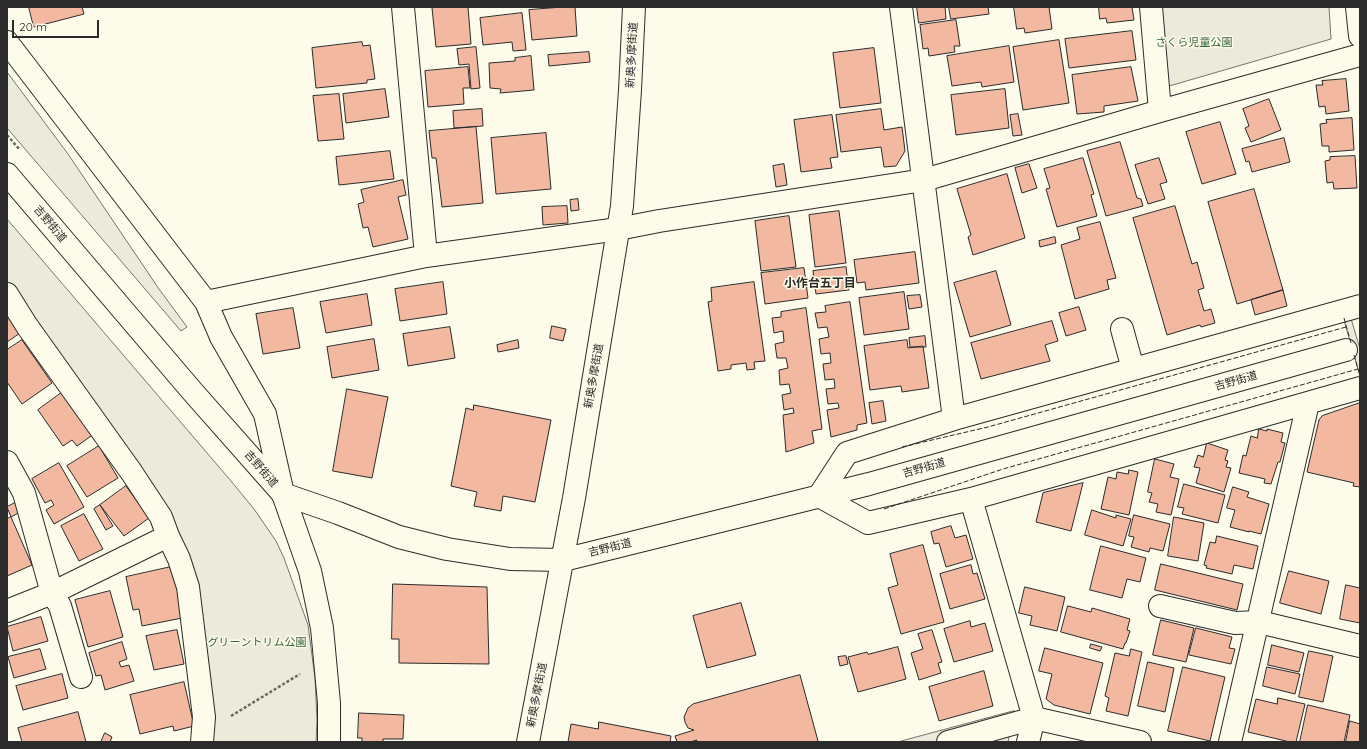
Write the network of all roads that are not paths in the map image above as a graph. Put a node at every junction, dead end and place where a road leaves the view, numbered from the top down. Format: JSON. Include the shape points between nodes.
{"nodes":[{"id":1,"x":403,"y":7,"type":"edge"},
{"id":2,"x":634,"y":7,"type":"edge"},
{"id":3,"x":901,"y":7,"type":"edge"},
{"id":4,"x":1151,"y":7,"type":"edge"},
{"id":5,"x":1357,"y":7,"type":"edge"},
{"id":6,"x":1360,"y":36,"type":"edge"},
{"id":7,"x":7,"y":42,"type":"edge"},
{"id":8,"x":1360,"y":55,"type":"edge"},
{"id":9,"x":1160,"y":111,"type":"junction"},
{"id":10,"x":7,"y":174,"type":"edge"},
{"id":11,"x":924,"y":180,"type":"junction"},
{"id":12,"x":618,"y":229,"type":"junction"},
{"id":13,"x":426,"y":256,"type":"junction"},
{"id":14,"x":7,"y":294,"type":"edge"},
{"id":15,"x":206,"y":302,"type":"junction"},
{"id":16,"x":1360,"y":306,"type":"edge"},
{"id":17,"x":1122,"y":329,"type":"dead end"},
{"id":18,"x":1346,"y":350,"type":"dead end"},
{"id":19,"x":1133,"y":369,"type":"junction"},
{"id":20,"x":1360,"y":388,"type":"edge"},
{"id":21,"x":1308,"y":403,"type":"junction"},
{"id":22,"x":954,"y":419,"type":"junction"},
{"id":23,"x":7,"y":462,"type":"edge"},
{"id":24,"x":283,"y":494,"type":"junction"},
{"id":25,"x":819,"y":496,"type":"junction"},
{"id":26,"x":971,"y":499,"type":"junction"},
{"id":27,"x":168,"y":536,"type":"junction"},
{"id":28,"x":563,"y":560,"type":"junction"},
{"id":29,"x":52,"y":594,"type":"junction"},
{"id":30,"x":1160,"y":606,"type":"dead end"},
{"id":31,"x":7,"y":611,"type":"edge"},
{"id":32,"x":1259,"y":622,"type":"junction"},
{"id":33,"x":1360,"y":646,"type":"edge"},
{"id":34,"x":81,"y":677,"type":"dead end"},
{"id":35,"x":1034,"y":718,"type":"junction"},
{"id":36,"x":202,"y":742,"type":"edge"},
{"id":37,"x":329,"y":742,"type":"edge"},
{"id":38,"x":528,"y":742,"type":"edge"},
{"id":39,"x":948,"y":742,"type":"edge"},
{"id":40,"x":1028,"y":742,"type":"edge"},
{"id":41,"x":1140,"y":742,"type":"edge"},
{"id":42,"x":1230,"y":742,"type":"edge"}],
"edges":[{"from":1,"to":13,"type":"street"},
{"from":2,"to":12,"type":"street","name":"新奥多摩街道","via":[[625,167]]},
{"from":3,"to":11,"type":"street"},
{"from":4,"to":9,"type":"street"},
{"from":5,"to":6,"type":"street"},
{"from":7,"to":15,"type":"street"},
{"from":8,"to":9,"type":"street"},
{"from":9,"to":11,"type":"street"},
{"from":10,"to":24,"type":"street","name":"吉野街道"},
{"from":11,"to":12,"type":"street"},
{"from":11,"to":22,"type":"street"},
{"from":12,"to":13,"type":"street"},
{"from":12,"to":28,"type":"street","name":"新奥多摩街道"},
{"from":13,"to":15,"type":"street"},
{"from":14,"to":27,"type":"street","via":[[128,467],[161,517]]},
{"from":15,"to":24,"type":"street","via":[[220,337],[265,414]]},
{"from":16,"to":19,"type":"street"},
{"from":17,"to":19,"type":"street"},
{"from":18,"to":25,"type":"street","name":"吉野街道"},
{"from":19,"to":22,"type":"street"},
{"from":20,"to":21,"type":"street"},
{"from":21,"to":26,"type":"street"},
{"from":21,"to":32,"type":"street"},
{"from":22,"to":25,"type":"street","via":[[847,453]]},
{"from":23,"to":29,"type":"street","via":[[24,493]]},
{"from":24,"to":28,"type":"street","name":"吉野街道","via":[[399,536],[447,549],[510,559]]},
{"from":24,"to":37,"type":"street","via":[[310,571],[322,628],[329,702]]},
{"from":25,"to":26,"type":"street","via":[[868,524]]},
{"from":25,"to":28,"type":"street","name":"吉野街道"},
{"from":26,"to":35,"type":"street"},
{"from":27,"to":29,"type":"street"},
{"from":27,"to":36,"type":"street","via":[[180,559],[188,587],[204,717]]},
{"from":28,"to":38,"type":"street","name":"新奥多摩街道"},
{"from":29,"to":31,"type":"street"},
{"from":29,"to":34,"type":"street","via":[[60,606]]},
{"from":30,"to":32,"type":"street","via":[[1235,623]]},
{"from":32,"to":33,"type":"street"},
{"from":32,"to":42,"type":"street"},
{"from":35,"to":39,"type":"street"},
{"from":35,"to":40,"type":"street"},
{"from":35,"to":41,"type":"street"}]}
